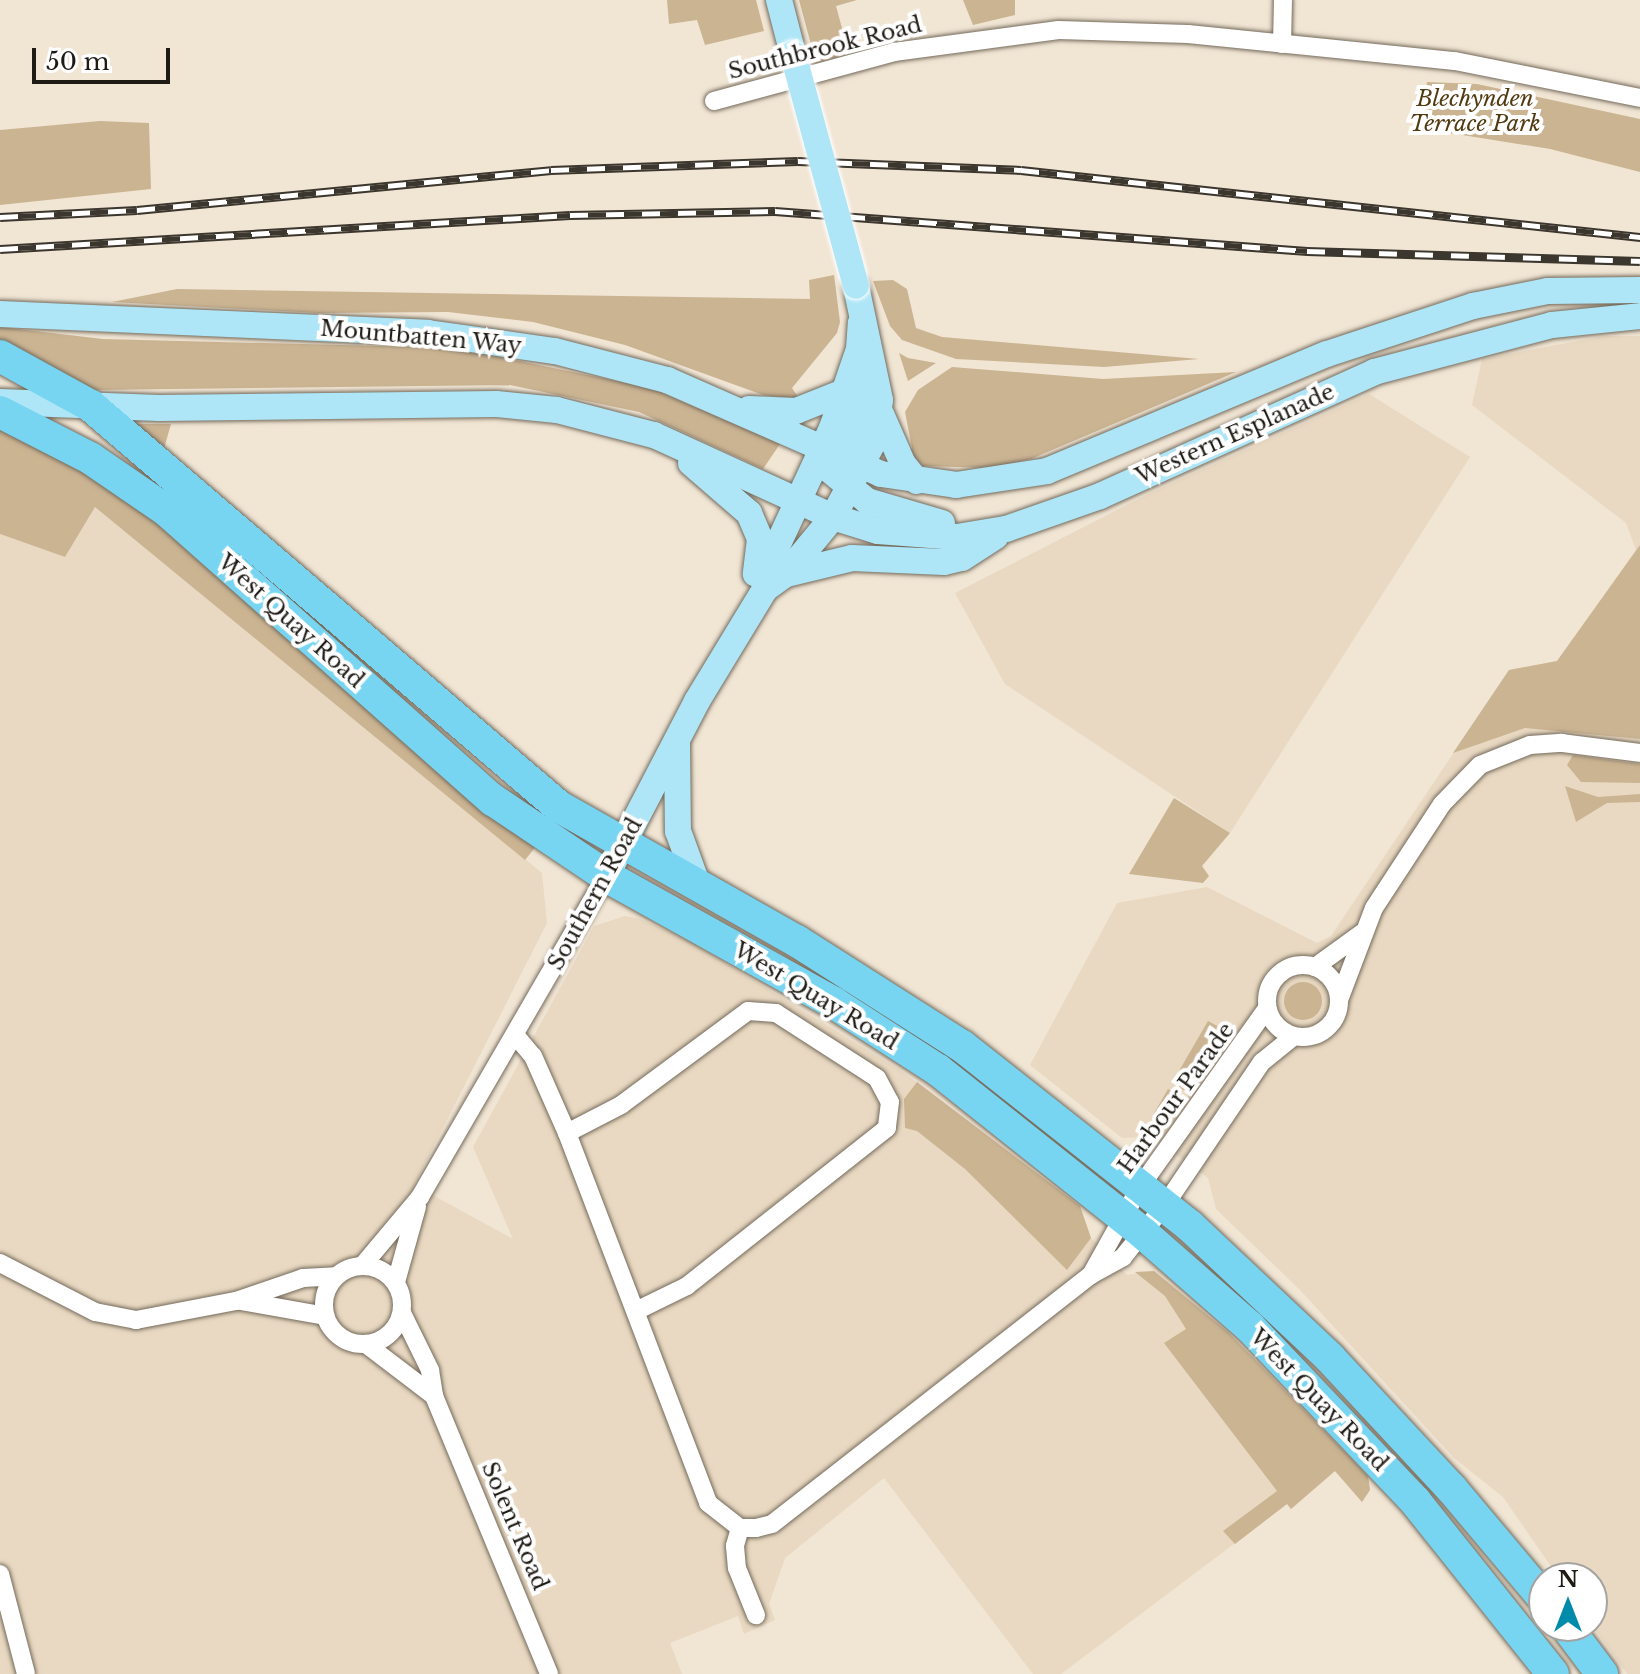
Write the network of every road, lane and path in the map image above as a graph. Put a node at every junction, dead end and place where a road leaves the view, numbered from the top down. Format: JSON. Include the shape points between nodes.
{"nodes":[{"id":1,"x":779,"y":0,"type":"edge"},
{"id":2,"x":1283,"y":0,"type":"edge"},
{"id":3,"x":1282,"y":44,"type":"junction"},
{"id":4,"x":1640,"y":98,"type":"edge"},
{"id":5,"x":714,"y":101,"type":"dead end"},
{"id":6,"x":1640,"y":290,"type":"edge"},
{"id":7,"x":0,"y":314,"type":"edge"},
{"id":8,"x":1640,"y":316,"type":"edge"},
{"id":9,"x":861,"y":323,"type":"junction"},
{"id":10,"x":0,"y":356,"type":"edge"},
{"id":11,"x":874,"y":376,"type":"junction"},
{"id":12,"x":846,"y":391,"type":"junction"},
{"id":13,"x":0,"y":402,"type":"edge"},
{"id":14,"x":91,"y":406,"type":"junction"},
{"id":15,"x":738,"y":408,"type":"junction"},
{"id":16,"x":0,"y":412,"type":"edge"},
{"id":17,"x":881,"y":414,"type":"junction"},
{"id":18,"x":654,"y":435,"type":"junction"},
{"id":19,"x":842,"y":468,"type":"junction"},
{"id":20,"x":917,"y":481,"type":"junction"},
{"id":21,"x":801,"y":503,"type":"junction"},
{"id":22,"x":833,"y":517,"type":"junction"},
{"id":23,"x":1006,"y":529,"type":"junction"},
{"id":24,"x":767,"y":591,"type":"junction"},
{"id":25,"x":677,"y":742,"type":"junction"},
{"id":26,"x":1640,"y":753,"type":"edge"},
{"id":27,"x":623,"y":847,"type":"junction"},
{"id":28,"x":606,"y":876,"type":"junction"},
{"id":29,"x":698,"y":886,"type":"junction"},
{"id":30,"x":1362,"y":933,"type":"junction"},
{"id":31,"x":1315,"y":967,"type":"junction"},
{"id":32,"x":1339,"y":1000,"type":"junction"},
{"id":33,"x":1267,"y":1008,"type":"junction"},
{"id":34,"x":516,"y":1036,"type":"junction"},
{"id":35,"x":1294,"y":1036,"type":"junction"},
{"id":36,"x":567,"y":1133,"type":"junction"},
{"id":37,"x":1152,"y":1196,"type":"junction"},
{"id":38,"x":420,"y":1197,"type":"junction"},
{"id":39,"x":1133,"y":1226,"type":"junction"},
{"id":40,"x":0,"y":1263,"type":"edge"},
{"id":41,"x":363,"y":1265,"type":"junction"},
{"id":42,"x":1091,"y":1275,"type":"junction"},
{"id":43,"x":336,"y":1276,"type":"junction"},
{"id":44,"x":396,"y":1282,"type":"junction"},
{"id":45,"x":236,"y":1301,"type":"junction"},
{"id":46,"x":638,"y":1310,"type":"junction"},
{"id":47,"x":402,"y":1313,"type":"junction"},
{"id":48,"x":325,"y":1316,"type":"junction"},
{"id":49,"x":366,"y":1344,"type":"junction"},
{"id":50,"x":434,"y":1396,"type":"junction"},
{"id":51,"x":740,"y":1528,"type":"junction"},
{"id":52,"x":0,"y":1574,"type":"edge"},
{"id":53,"x":1528,"y":1580,"type":"edge"},
{"id":54,"x":756,"y":1615,"type":"dead end"},
{"id":55,"x":1578,"y":1642,"type":"edge"},
{"id":56,"x":23,"y":1670,"type":"edge"},
{"id":57,"x":549,"y":1674,"type":"edge"},
{"id":58,"x":1553,"y":1674,"type":"edge"},
{"id":59,"x":1602,"y":1674,"type":"edge"}],
"edges":[{"from":1,"to":9,"type":"main road","bridge":true,"via":[[856,286]]},
{"from":2,"to":3,"type":"street"},
{"from":3,"to":4,"type":"street","name":"Southbrook Road","via":[[1479,64]]},
{"from":3,"to":5,"type":"street","name":"Southbrook Road","via":[[1138,31],[1014,33],[894,52]]},
{"from":6,"to":20,"type":"main road","name":"Western Esplanade","via":[[1548,291],[1473,306],[1327,354],[1047,471],[985,484]]},
{"from":7,"to":15,"type":"main road","name":"Mountbatten Way","via":[[493,340],[612,363]]},
{"from":8,"to":23,"type":"main road","name":"Western Esplanade","via":[[1552,325],[1374,372],[1100,496]]},
{"from":9,"to":11,"type":"main road"},
{"from":9,"to":12,"type":"main road"},
{"from":10,"to":14,"type":"highway","name":"West Quay Road"},
{"from":11,"to":17,"type":"main road"},
{"from":11,"to":19,"type":"main road"},
{"from":12,"to":15,"type":"main road","via":[[796,411]]},
{"from":12,"to":19,"type":"main road"},
{"from":13,"to":14,"type":"main road"},
{"from":14,"to":18,"type":"main road","via":[[496,404],[557,410]]},
{"from":14,"to":27,"type":"highway","name":"West Quay Road","via":[[478,742],[558,806]]},
{"from":15,"to":19,"type":"main road","name":"Mountbatten Way"},
{"from":16,"to":28,"type":"highway","name":"West Quay Road","via":[[90,458],[167,511],[436,754]]},
{"from":17,"to":19,"type":"main road"},
{"from":17,"to":20,"type":"main road","via":[[903,464]]},
{"from":18,"to":21,"type":"main road"},
{"from":18,"to":24,"type":"main road","via":[[723,486],[749,513],[760,539]]},
{"from":19,"to":20,"type":"main road","name":"Mountbatten Way"},
{"from":19,"to":21,"type":"main road","name":"Southern Road"},
{"from":19,"to":22,"type":"main road","name":"Southern Road"},
{"from":19,"to":23,"type":"main road","via":[[907,517]]},
{"from":21,"to":22,"type":"main road","name":"Western Esplanade"},
{"from":21,"to":24,"type":"main road","name":"Southern Road","via":[[773,555]]},
{"from":22,"to":23,"type":"main road","name":"Western Esplanade","via":[[878,531],[929,537]]},
{"from":22,"to":24,"type":"main road","name":"Southern Road"},
{"from":23,"to":24,"type":"main road","via":[[962,558],[852,558]]},
{"from":24,"to":25,"type":"main road","name":"Southern Road"},
{"from":25,"to":27,"type":"main road","name":"Southern Road"},
{"from":25,"to":29,"type":"main road","via":[[678,831]]},
{"from":26,"to":30,"type":"street","via":[[1562,743],[1530,745],[1480,765],[1442,804]]},
{"from":27,"to":28,"type":"main road","name":"Southern Road"},
{"from":27,"to":29,"type":"highway","name":"West Quay Road"},
{"from":28,"to":34,"type":"street","name":"Southern Road"},
{"from":28,"to":39,"type":"highway","name":"West Quay Road","via":[[834,1003],[938,1070]]},
{"from":29,"to":37,"type":"highway","name":"West Quay Road","via":[[797,941],[962,1046]]},
{"from":30,"to":31,"type":"street"},
{"from":30,"to":32,"type":"street"},
{"from":31,"to":32,"type":"street","via":[[1332,980]]},
{"from":31,"to":33,"type":"street","via":[[1301,965],[1280,973],[1268,990]]},
{"from":32,"to":35,"type":"street","via":[[1336,1015],[1324,1030]]},
{"from":33,"to":35,"type":"street","via":[[1276,1026]]},
{"from":33,"to":37,"type":"street","name":"Harbour Parade"},
{"from":34,"to":36,"type":"street","via":[[533,1056]]},
{"from":34,"to":38,"type":"street","name":"Southern Road"},
{"from":35,"to":37,"type":"street","name":"Harbour Parade","via":[[1262,1062]]},
{"from":36,"to":46,"type":"street"},
{"from":36,"to":46,"type":"street","via":[[621,1105],[748,1011],[776,1013],[877,1078],[890,1102],[887,1128],[687,1286]]},
{"from":37,"to":39,"type":"street","name":"Harbour Parade"},
{"from":37,"to":39,"type":"street","name":"Harbour Parade"},
{"from":37,"to":53,"type":"highway","name":"West Quay Road","via":[[1285,1311],[1451,1488]]},
{"from":38,"to":41,"type":"street","name":"Southern Road"},
{"from":38,"to":44,"type":"street","name":"Southern Road"},
{"from":39,"to":42,"type":"street"},
{"from":39,"to":42,"type":"street","via":[[1123,1257]]},
{"from":39,"to":58,"type":"highway","name":"West Quay Road","via":[[1250,1327],[1415,1501]]},
{"from":40,"to":45,"type":"street","via":[[95,1312],[118,1318],[159,1317]]},
{"from":41,"to":43,"type":"street"},
{"from":41,"to":44,"type":"street"},
{"from":42,"to":51,"type":"street","via":[[772,1524]]},
{"from":43,"to":45,"type":"street","via":[[282,1283]]},
{"from":43,"to":48,"type":"street","via":[[325,1294]]},
{"from":44,"to":47,"type":"street"},
{"from":45,"to":48,"type":"street"},
{"from":46,"to":51,"type":"street","via":[[708,1503]]},
{"from":47,"to":49,"type":"street","via":[[389,1335]]},
{"from":47,"to":50,"type":"street","name":"Solent Road","via":[[430,1370]]},
{"from":48,"to":49,"type":"street","via":[[340,1337]]},
{"from":49,"to":50,"type":"street"},
{"from":50,"to":57,"type":"street","name":"Solent Road"},
{"from":51,"to":54,"type":"street","via":[[737,1568]]},
{"from":52,"to":56,"type":"street"},
{"from":55,"to":59,"type":"highway"}]}
